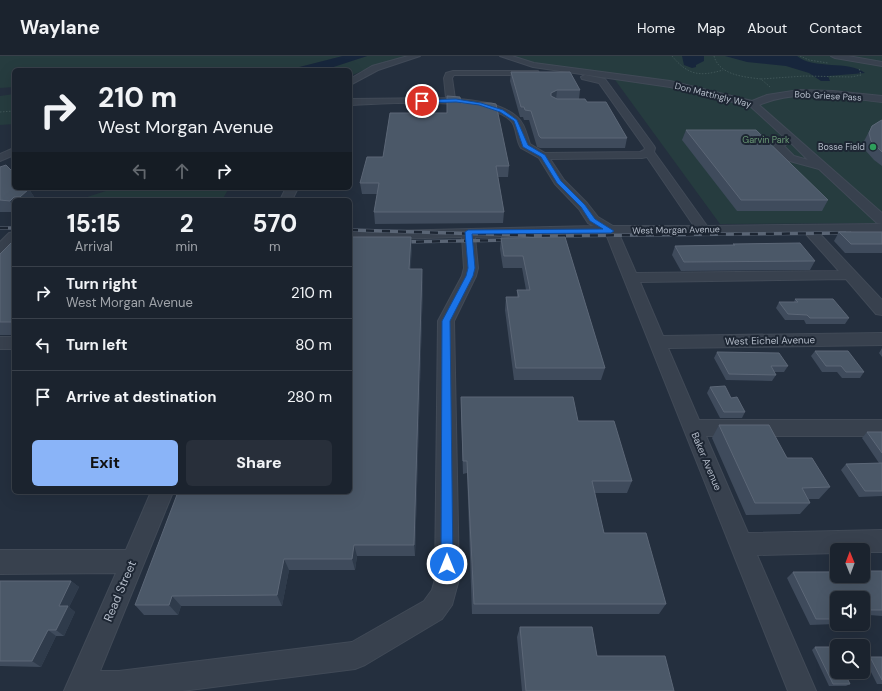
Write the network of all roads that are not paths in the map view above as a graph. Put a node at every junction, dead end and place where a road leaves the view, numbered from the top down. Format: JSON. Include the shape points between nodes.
{"nodes":[{"id":1,"x":416,"y":56,"type":"edge"},
{"id":2,"x":504,"y":56,"type":"edge"},
{"id":3,"x":835,"y":56,"type":"edge"},
{"id":4,"x":882,"y":64,"type":"edge"},
{"id":5,"x":352,"y":81,"type":"edge"},
{"id":6,"x":882,"y":99,"type":"edge"},
{"id":7,"x":452,"y":101,"type":"junction"},
{"id":8,"x":352,"y":102,"type":"edge"},
{"id":9,"x":753,"y":104,"type":"junction"},
{"id":10,"x":791,"y":138,"type":"junction"},
{"id":11,"x":12,"y":152,"type":"edge"},
{"id":12,"x":649,"y":152,"type":"junction"},
{"id":13,"x":544,"y":156,"type":"junction"},
{"id":14,"x":0,"y":158,"type":"edge"},
{"id":15,"x":12,"y":159,"type":"edge"},
{"id":16,"x":823,"y":167,"type":"junction"},
{"id":17,"x":882,"y":220,"type":"edge"},
{"id":18,"x":808,"y":228,"type":"junction"},
{"id":19,"x":882,"y":228,"type":"edge"},
{"id":20,"x":703,"y":229,"type":"junction"},
{"id":21,"x":611,"y":231,"type":"junction"},
{"id":22,"x":468,"y":232,"type":"junction"},
{"id":23,"x":0,"y":236,"type":"edge"},
{"id":24,"x":12,"y":236,"type":"edge"},
{"id":25,"x":352,"y":236,"type":"edge"},
{"id":26,"x":12,"y":238,"type":"edge"},
{"id":27,"x":0,"y":249,"type":"edge"},
{"id":28,"x":850,"y":275,"type":"junction"},
{"id":29,"x":630,"y":278,"type":"junction"},
{"id":30,"x":882,"y":310,"type":"edge"},
{"id":31,"x":882,"y":339,"type":"edge"},
{"id":32,"x":657,"y":342,"type":"junction"},
{"id":33,"x":0,"y":343,"type":"edge"},
{"id":34,"x":12,"y":343,"type":"edge"},
{"id":35,"x":693,"y":428,"type":"junction"},
{"id":36,"x":882,"y":428,"type":"edge"},
{"id":37,"x":161,"y":494,"type":"edge"},
{"id":38,"x":882,"y":541,"type":"edge"},
{"id":39,"x":741,"y":544,"type":"junction"},
{"id":40,"x":132,"y":561,"type":"junction"},
{"id":41,"x":0,"y":562,"type":"edge"},
{"id":42,"x":79,"y":688,"type":"edge"},
{"id":43,"x":802,"y":691,"type":"edge"}],
"edges":[{"from":1,"to":5,"type":"street","via":[[375,68]]},
{"from":2,"to":9,"type":"street","name":"Don Mattingly Way","via":[[533,65],[670,84]]},
{"from":3,"to":4,"type":"street"},
{"from":6,"to":9,"type":"street","name":"Bob Griese Pass","via":[[804,93],[779,95]]},
{"from":7,"to":8,"type":"street"},
{"from":7,"to":12,"type":"street","via":[[448,78],[454,73],[528,73],[599,79],[614,104],[650,148]]},
{"from":7,"to":13,"type":"street","via":[[480,104],[501,111],[516,121],[525,146]]},
{"from":9,"to":10,"type":"street","name":"Don Mattingly Way"},
{"from":10,"to":16,"type":"street","name":"Don Mattingly Way"},
{"from":10,"to":16,"type":"street","via":[[780,143],[779,147],[790,158]]},
{"from":11,"to":14,"type":"street"},
{"from":12,"to":13,"type":"street","via":[[642,155]]},
{"from":12,"to":20,"type":"street"},
{"from":13,"to":21,"type":"street","via":[[559,182],[593,220]]},
{"from":14,"to":15,"type":"street"},
{"from":16,"to":17,"type":"street","name":"Don Mattingly Way"},
{"from":18,"to":19,"type":"street","name":"West Morgan Avenue"},
{"from":18,"to":20,"type":"street","name":"West Morgan Avenue"},
{"from":18,"to":28,"type":"street"},
{"from":20,"to":21,"type":"street","name":"West Morgan Avenue"},
{"from":21,"to":22,"type":"street","name":"West Morgan Avenue"},
{"from":21,"to":29,"type":"street","name":"Baker Avenue"},
{"from":22,"to":25,"type":"street","name":"West Morgan Avenue"},
{"from":22,"to":42,"type":"street","via":[[471,268],[446,321],[447,579],[443,596],[433,610],[355,655]]},
{"from":23,"to":24,"type":"street"},
{"from":26,"to":27,"type":"street"},
{"from":28,"to":29,"type":"street"},
{"from":28,"to":30,"type":"street"},
{"from":29,"to":32,"type":"street","name":"Baker Avenue"},
{"from":31,"to":32,"type":"street","name":"West Eichel Avenue"},
{"from":32,"to":35,"type":"street","name":"Baker Avenue"},
{"from":33,"to":34,"type":"street"},
{"from":35,"to":36,"type":"street"},
{"from":35,"to":39,"type":"street","name":"Baker Avenue"},
{"from":37,"to":40,"type":"street","name":"Read Street"},
{"from":38,"to":39,"type":"street"},
{"from":39,"to":43,"type":"street","name":"Baker Avenue"},
{"from":40,"to":41,"type":"street"},
{"from":40,"to":42,"type":"street","name":"Read Street"}]}
